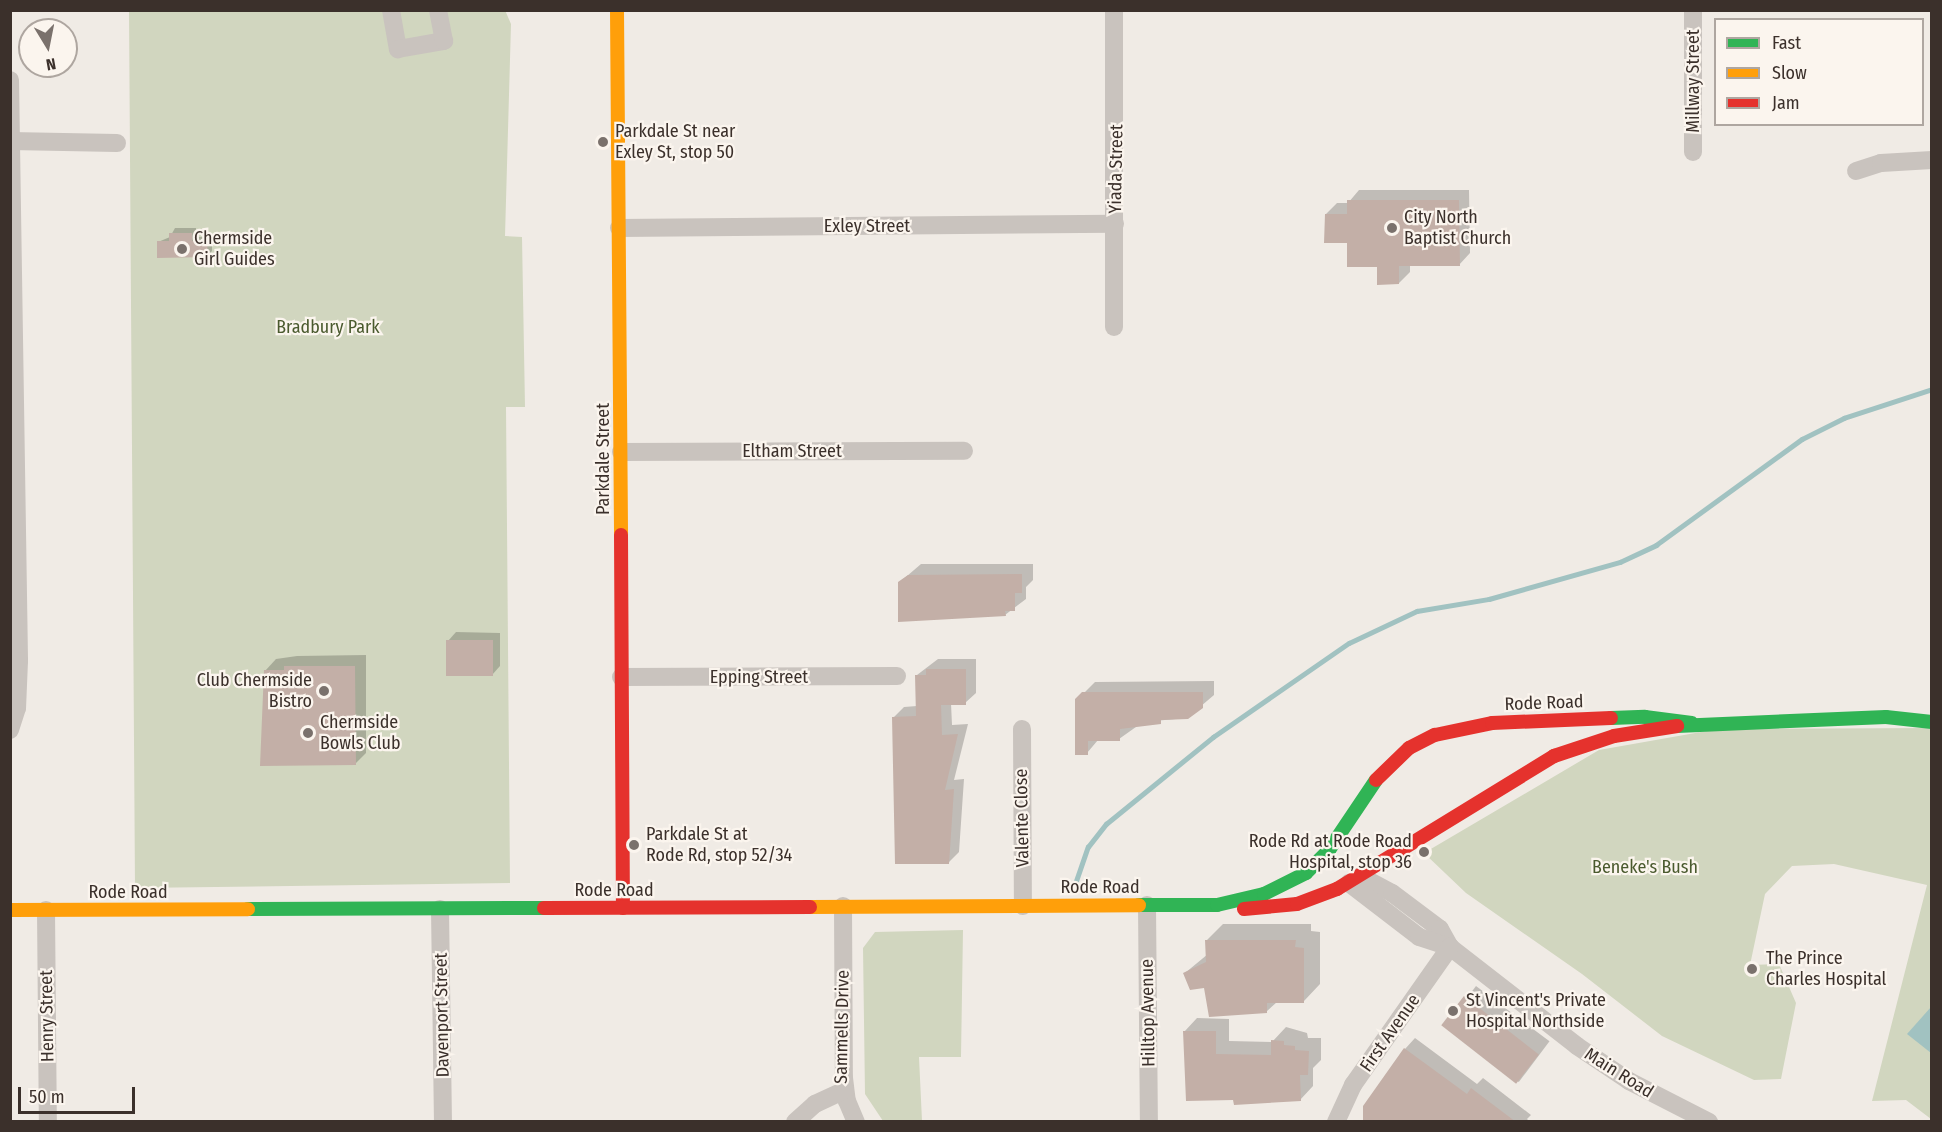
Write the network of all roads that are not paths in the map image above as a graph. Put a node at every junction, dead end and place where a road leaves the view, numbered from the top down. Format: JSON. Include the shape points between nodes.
{"nodes":[{"id":1,"x":391,"y":10,"type":"edge"},
{"id":2,"x":438,"y":10,"type":"edge"},
{"id":3,"x":617,"y":10,"type":"edge"},
{"id":4,"x":1114,"y":10,"type":"edge"},
{"id":5,"x":1693,"y":10,"type":"edge"},
{"id":6,"x":10,"y":80,"type":"edge"},
{"id":7,"x":11,"y":141,"type":"edge"},
{"id":8,"x":117,"y":143,"type":"dead end"},
{"id":9,"x":1694,"y":152,"type":"dead end"},
{"id":10,"x":1932,"y":160,"type":"edge"},
{"id":11,"x":1856,"y":171,"type":"dead end"},
{"id":12,"x":1115,"y":224,"type":"junction"},
{"id":13,"x":619,"y":228,"type":"junction"},
{"id":14,"x":1114,"y":327,"type":"dead end"},
{"id":15,"x":964,"y":451,"type":"dead end"},
{"id":16,"x":621,"y":452,"type":"junction"},
{"id":17,"x":14,"y":476,"type":"edge"},
{"id":18,"x":15,"y":661,"type":"edge"},
{"id":19,"x":897,"y":676,"type":"dead end"},
{"id":20,"x":621,"y":678,"type":"junction"},
{"id":21,"x":1932,"y":707,"type":"edge"},
{"id":22,"x":1886,"y":717,"type":"junction"},
{"id":23,"x":1932,"y":722,"type":"edge"},
{"id":24,"x":1692,"y":723,"type":"junction"},
{"id":25,"x":1022,"y":729,"type":"dead end"},
{"id":26,"x":10,"y":730,"type":"edge"},
{"id":27,"x":1353,"y":814,"type":"junction"},
{"id":28,"x":1395,"y":855,"type":"junction"},
{"id":29,"x":1348,"y":871,"type":"junction"},
{"id":30,"x":1264,"y":894,"type":"junction"},
{"id":31,"x":1398,"y":897,"type":"junction"},
{"id":32,"x":1147,"y":905,"type":"junction"},
{"id":33,"x":1217,"y":905,"type":"junction"},
{"id":34,"x":843,"y":906,"type":"junction"},
{"id":35,"x":1023,"y":906,"type":"junction"},
{"id":36,"x":623,"y":908,"type":"junction"},
{"id":37,"x":440,"y":909,"type":"junction"},
{"id":38,"x":10,"y":910,"type":"edge"},
{"id":39,"x":46,"y":910,"type":"junction"},
{"id":40,"x":1450,"y":947,"type":"junction"},
{"id":41,"x":845,"y":1090,"type":"junction"},
{"id":42,"x":48,"y":1122,"type":"edge"},
{"id":43,"x":443,"y":1122,"type":"edge"},
{"id":44,"x":795,"y":1122,"type":"edge"},
{"id":45,"x":855,"y":1122,"type":"edge"},
{"id":46,"x":1149,"y":1122,"type":"edge"},
{"id":47,"x":1336,"y":1122,"type":"edge"},
{"id":48,"x":1709,"y":1122,"type":"edge"}],
"edges":[{"from":1,"to":2,"type":"street","via":[[398,49],[444,41]]},
{"from":3,"to":13,"type":"main road","name":"Parkdale Street"},
{"from":4,"to":12,"type":"street","name":"Yiada Street"},
{"from":5,"to":9,"type":"street","name":"Millway Street"},
{"from":6,"to":7,"type":"street"},
{"from":7,"to":8,"type":"street"},
{"from":7,"to":17,"type":"street"},
{"from":10,"to":11,"type":"street","via":[[1897,160]]},
{"from":12,"to":13,"type":"street","name":"Exley Street"},
{"from":12,"to":14,"type":"street","name":"Yiada Street"},
{"from":13,"to":16,"type":"main road","name":"Parkdale Street"},
{"from":15,"to":16,"type":"street","name":"Eltham Street"},
{"from":16,"to":20,"type":"main road","name":"Parkdale Street"},
{"from":17,"to":18,"type":"street"},
{"from":18,"to":26,"type":"street","via":[[17,708]]},
{"from":19,"to":20,"type":"street","name":"Epping Street"},
{"from":20,"to":36,"type":"main road","name":"Parkdale Street"},
{"from":21,"to":22,"type":"main road","name":"Rode Road"},
{"from":22,"to":23,"type":"main road","name":"Rode Road"},
{"from":22,"to":24,"type":"main road","name":"Rode Road"},
{"from":24,"to":27,"type":"main road","name":"Rode Road","via":[[1645,717],[1455,728],[1409,748],[1378,778]]},
{"from":24,"to":28,"type":"main road","name":"Rode Road","via":[[1614,736],[1554,756]]},
{"from":25,"to":35,"type":"street","name":"Valente Close"},
{"from":27,"to":29,"type":"main road"},
{"from":27,"to":30,"type":"main road","name":"Rode Road","via":[[1316,865],[1294,881]]},
{"from":28,"to":29,"type":"main road","name":"Rode Road"},
{"from":28,"to":31,"type":"street","via":[[1391,878]]},
{"from":29,"to":30,"type":"main road"},
{"from":29,"to":31,"type":"street","name":"Main Road"},
{"from":29,"to":33,"type":"main road","name":"Rode Road","via":[[1305,902],[1247,910]]},
{"from":29,"to":40,"type":"street","name":"Main Road","via":[[1419,937]]},
{"from":30,"to":33,"type":"main road","name":"Rode Road"},
{"from":31,"to":40,"type":"street","name":"Main Road","via":[[1440,929]]},
{"from":32,"to":33,"type":"main road","name":"Rode Road"},
{"from":32,"to":35,"type":"main road","name":"Rode Road"},
{"from":32,"to":46,"type":"street","name":"Hilltop Avenue"},
{"from":34,"to":35,"type":"main road","name":"Rode Road"},
{"from":34,"to":36,"type":"main road","name":"Rode Road"},
{"from":34,"to":41,"type":"street","name":"Sammells Drive"},
{"from":36,"to":37,"type":"main road","name":"Rode Road"},
{"from":37,"to":39,"type":"main road","name":"Rode Road"},
{"from":37,"to":43,"type":"street","name":"Davenport Street"},
{"from":38,"to":39,"type":"main road","name":"Rode Road"},
{"from":39,"to":42,"type":"street","name":"Henry Street"},
{"from":40,"to":47,"type":"street","name":"First Avenue","via":[[1353,1085]]},
{"from":40,"to":48,"type":"street","name":"Main Road","via":[[1577,1046],[1650,1094]]},
{"from":41,"to":44,"type":"street","name":"Sammells Drive","via":[[815,1104]]},
{"from":41,"to":45,"type":"street"}]}
